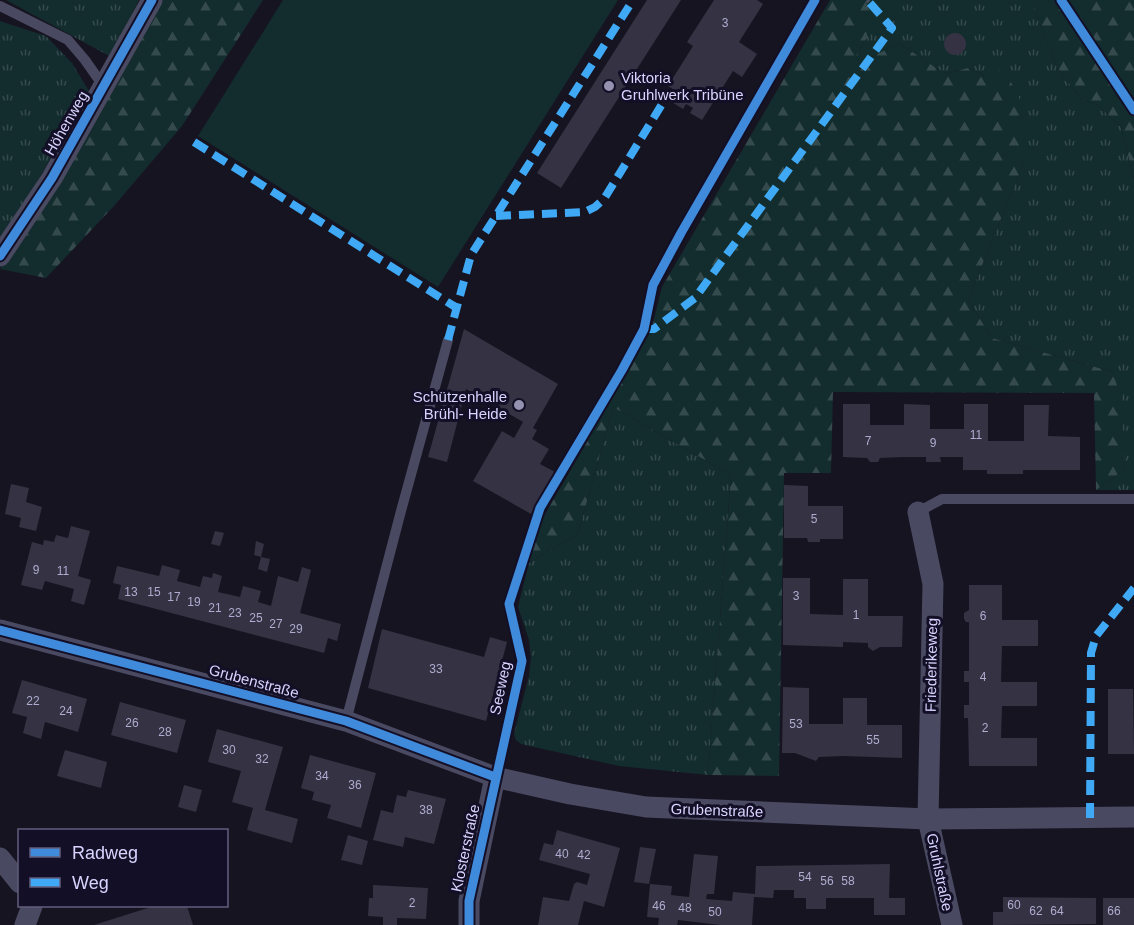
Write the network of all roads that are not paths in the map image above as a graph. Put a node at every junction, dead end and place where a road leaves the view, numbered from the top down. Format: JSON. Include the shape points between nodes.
{"nodes":[{"id":1,"x":152,"y":0,"type":"edge"},
{"id":2,"x":0,"y":6,"type":"edge"},
{"id":3,"x":104,"y":87,"type":"junction"},
{"id":4,"x":0,"y":256,"type":"edge"},
{"id":5,"x":448,"y":340,"type":"dead end"},
{"id":6,"x":1134,"y":499,"type":"edge"},
{"id":7,"x":918,"y":512,"type":"joint"},
{"id":8,"x":531,"y":536,"type":"dead end"},
{"id":9,"x":0,"y":630,"type":"edge"},
{"id":10,"x":346,"y":721,"type":"junction"},
{"id":11,"x":495,"y":777,"type":"junction"},
{"id":12,"x":1134,"y":817,"type":"edge"},
{"id":13,"x":928,"y":819,"type":"junction"},
{"id":14,"x":0,"y":858,"type":"edge"},
{"id":15,"x":18,"y":880,"type":"edge"},
{"id":16,"x":32,"y":907,"type":"edge"},
{"id":17,"x":25,"y":925,"type":"edge"},
{"id":18,"x":469,"y":925,"type":"edge"},
{"id":19,"x":952,"y":925,"type":"edge"}],
"edges":[{"from":1,"to":3,"type":"street","name":"Höhenweg"},
{"from":2,"to":3,"type":"lane","via":[[68,40]]},
{"from":3,"to":4,"type":"street","name":"Höhenweg"},
{"from":5,"to":10,"type":"lane"},
{"from":6,"to":7,"type":"lane","via":[[942,499]]},
{"from":7,"to":13,"type":"street","name":"Friederikeweg","via":[[933,584]]},
{"from":8,"to":11,"type":"lane","name":"Seeweg","via":[[509,604],[522,661]]},
{"from":9,"to":10,"type":"street","name":"Grubenstraße"},
{"from":10,"to":11,"type":"street","name":"Grubenstraße"},
{"from":11,"to":13,"type":"street","name":"Grubenstraße","via":[[646,807]]},
{"from":11,"to":18,"type":"street","name":"Klosterstraße","via":[[469,901]]},
{"from":12,"to":13,"type":"street","name":"Grubenstraße"},
{"from":13,"to":19,"type":"street","name":"Gruhlstraße"},
{"from":14,"to":15,"type":"street"},
{"from":16,"to":17,"type":"street"}]}
